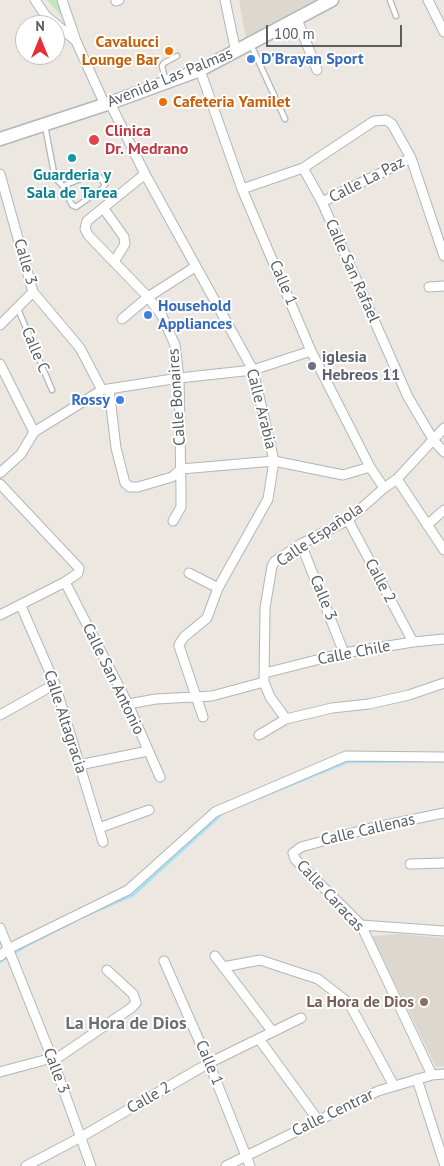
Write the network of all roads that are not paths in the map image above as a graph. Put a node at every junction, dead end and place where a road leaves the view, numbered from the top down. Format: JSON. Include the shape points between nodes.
{"nodes":[{"id":1,"x":35,"y":0,"type":"edge"},
{"id":2,"x":62,"y":0,"type":"edge"},
{"id":3,"x":225,"y":0,"type":"edge"},
{"id":4,"x":390,"y":0,"type":"edge"},
{"id":5,"x":428,"y":0,"type":"edge"},
{"id":6,"x":328,"y":1,"type":"edge"},
{"id":7,"x":396,"y":16,"type":"dead end"},
{"id":8,"x":298,"y":18,"type":"junction"},
{"id":9,"x":444,"y":32,"type":"edge"},
{"id":10,"x":76,"y":41,"type":"junction"},
{"id":11,"x":250,"y":44,"type":"junction"},
{"id":12,"x":236,"y":52,"type":"junction"},
{"id":13,"x":178,"y":56,"type":"dead end"},
{"id":14,"x":200,"y":70,"type":"junction"},
{"id":15,"x":317,"y":70,"type":"dead end"},
{"id":16,"x":166,"y":83,"type":"junction"},
{"id":17,"x":108,"y":104,"type":"junction"},
{"id":18,"x":285,"y":119,"type":"dead end"},
{"id":19,"x":45,"y":124,"type":"junction"},
{"id":20,"x":0,"y":139,"type":"edge"},
{"id":21,"x":411,"y":158,"type":"junction"},
{"id":22,"x":303,"y":168,"type":"junction"},
{"id":23,"x":0,"y":174,"type":"edge"},
{"id":24,"x":145,"y":174,"type":"junction"},
{"id":25,"x":63,"y":186,"type":"junction"},
{"id":26,"x":242,"y":188,"type":"junction"},
{"id":27,"x":322,"y":202,"type":"junction"},
{"id":28,"x":104,"y":208,"type":"junction"},
{"id":29,"x":444,"y":256,"type":"edge"},
{"id":30,"x":114,"y":262,"type":"junction"},
{"id":31,"x":195,"y":266,"type":"junction"},
{"id":32,"x":444,"y":286,"type":"edge"},
{"id":33,"x":429,"y":287,"type":"dead end"},
{"id":34,"x":33,"y":292,"type":"junction"},
{"id":35,"x":148,"y":297,"type":"junction"},
{"id":36,"x":18,"y":309,"type":"junction"},
{"id":37,"x":122,"y":319,"type":"dead end"},
{"id":38,"x":0,"y":325,"type":"edge"},
{"id":39,"x":311,"y":351,"type":"junction"},
{"id":40,"x":0,"y":364,"type":"edge"},
{"id":41,"x":253,"y":370,"type":"junction"},
{"id":42,"x":179,"y":378,"type":"junction"},
{"id":43,"x":106,"y":389,"type":"junction"},
{"id":44,"x":52,"y":390,"type":"dead end"},
{"id":45,"x":444,"y":428,"type":"edge"},
{"id":46,"x":34,"y":432,"type":"junction"},
{"id":47,"x":434,"y":441,"type":"junction"},
{"id":48,"x":444,"y":452,"type":"edge"},
{"id":49,"x":274,"y":461,"type":"junction"},
{"id":50,"x":370,"y":467,"type":"junction"},
{"id":51,"x":181,"y":469,"type":"junction"},
{"id":52,"x":0,"y":473,"type":"edge"},
{"id":53,"x":397,"y":479,"type":"junction"},
{"id":54,"x":0,"y":484,"type":"edge"},
{"id":55,"x":384,"y":488,"type":"junction"},
{"id":56,"x":444,"y":510,"type":"edge"},
{"id":57,"x":348,"y":520,"type":"junction"},
{"id":58,"x":174,"y":521,"type":"dead end"},
{"id":59,"x":427,"y":525,"type":"junction"},
{"id":60,"x":301,"y":544,"type":"junction"},
{"id":61,"x":444,"y":550,"type":"edge"},
{"id":62,"x":189,"y":573,"type":"dead end"},
{"id":63,"x":65,"y":582,"type":"junction"},
{"id":64,"x":218,"y":588,"type":"junction"},
{"id":65,"x":21,"y":606,"type":"junction"},
{"id":66,"x":0,"y":615,"type":"edge"},
{"id":67,"x":444,"y":639,"type":"edge"},
{"id":68,"x":413,"y":642,"type":"junction"},
{"id":69,"x":344,"y":653,"type":"junction"},
{"id":70,"x":264,"y":677,"type":"junction"},
{"id":71,"x":444,"y":683,"type":"edge"},
{"id":72,"x":55,"y":684,"type":"junction"},
{"id":73,"x":196,"y":696,"type":"junction"},
{"id":74,"x":128,"y":704,"type":"junction"},
{"id":75,"x":0,"y":715,"type":"edge"},
{"id":76,"x":203,"y":717,"type":"dead end"},
{"id":77,"x":286,"y":719,"type":"junction"},
{"id":78,"x":259,"y":735,"type":"dead end"},
{"id":79,"x":148,"y":751,"type":"junction"},
{"id":80,"x":444,"y":758,"type":"edge"},
{"id":81,"x":79,"y":764,"type":"junction"},
{"id":82,"x":160,"y":777,"type":"dead end"},
{"id":83,"x":150,"y":810,"type":"dead end"},
{"id":84,"x":444,"y":813,"type":"edge"},
{"id":85,"x":99,"y":828,"type":"junction"},
{"id":86,"x":104,"y":842,"type":"dead end"},
{"id":87,"x":294,"y":853,"type":"joint"},
{"id":88,"x":444,"y":863,"type":"edge"},
{"id":89,"x":410,"y":864,"type":"dead end"},
{"id":90,"x":361,"y":925,"type":"junction"},
{"id":91,"x":0,"y":928,"type":"edge"},
{"id":92,"x":444,"y":931,"type":"edge"},
{"id":93,"x":8,"y":949,"type":"junction"},
{"id":94,"x":0,"y":956,"type":"edge"},
{"id":95,"x":215,"y":956,"type":"dead end"},
{"id":96,"x":164,"y":961,"type":"dead end"},
{"id":97,"x":224,"y":967,"type":"junction"},
{"id":98,"x":108,"y":970,"type":"dead end"},
{"id":99,"x":301,"y":1018,"type":"dead end"},
{"id":100,"x":272,"y":1031,"type":"junction"},
{"id":101,"x":259,"y":1039,"type":"junction"},
{"id":102,"x":53,"y":1059,"type":"junction"},
{"id":103,"x":209,"y":1063,"type":"junction"},
{"id":104,"x":0,"y":1072,"type":"edge"},
{"id":105,"x":444,"y":1074,"type":"edge"},
{"id":106,"x":432,"y":1075,"type":"junction"},
{"id":107,"x":417,"y":1079,"type":"junction"},
{"id":108,"x":394,"y":1086,"type":"junction"},
{"id":109,"x":318,"y":1120,"type":"junction"},
{"id":110,"x":81,"y":1137,"type":"junction"},
{"id":111,"x":246,"y":1155,"type":"junction"},
{"id":112,"x":444,"y":1163,"type":"edge"},
{"id":113,"x":26,"y":1166,"type":"edge"},
{"id":114,"x":91,"y":1166,"type":"edge"},
{"id":115,"x":226,"y":1166,"type":"edge"},
{"id":116,"x":250,"y":1166,"type":"edge"}],
"edges":[{"from":1,"to":10,"type":"street","via":[[46,16]]},
{"from":2,"to":10,"type":"street","name":"Calle Arabia"},
{"from":3,"to":12,"type":"street"},
{"from":4,"to":7,"type":"lane"},
{"from":5,"to":9,"type":"street"},
{"from":6,"to":8,"type":"street","name":"Avenida Las Palmas"},
{"from":8,"to":11,"type":"street","name":"Avenida Las Palmas"},
{"from":8,"to":15,"type":"street"},
{"from":10,"to":17,"type":"street","name":"Calle Arabia"},
{"from":11,"to":12,"type":"street","name":"Avenida Las Palmas"},
{"from":11,"to":18,"type":"lane"},
{"from":12,"to":14,"type":"street","name":"Avenida Las Palmas"},
{"from":13,"to":16,"type":"lane","via":[[162,66]]},
{"from":14,"to":16,"type":"street","name":"Avenida Las Palmas"},
{"from":14,"to":26,"type":"street","name":"Calle 1"},
{"from":16,"to":17,"type":"street","name":"Avenida Las Palmas"},
{"from":17,"to":19,"type":"street","name":"Avenida Las Palmas"},
{"from":17,"to":24,"type":"street","name":"Calle Arabia"},
{"from":19,"to":20,"type":"street","name":"Avenida Las Palmas"},
{"from":19,"to":25,"type":"lane","via":[[55,178]]},
{"from":21,"to":22,"type":"street","via":[[392,124],[386,120],[374,121]]},
{"from":21,"to":27,"type":"street","name":"Calle La Paz"},
{"from":21,"to":29,"type":"street"},
{"from":22,"to":26,"type":"street"},
{"from":22,"to":27,"type":"street","name":"Calle San Rafael"},
{"from":23,"to":34,"type":"street","name":"Calle 3"},
{"from":24,"to":28,"type":"street","name":"Calle Bonaires"},
{"from":24,"to":31,"type":"street","name":"Calle Arabia"},
{"from":25,"to":25,"type":"lane","via":[[93,174],[105,184],[104,188],[76,207]]},
{"from":26,"to":39,"type":"street","name":"Calle 1"},
{"from":27,"to":47,"type":"street","name":"Calle San Rafael","via":[[408,397]]},
{"from":28,"to":30,"type":"street","via":[[126,244]]},
{"from":28,"to":30,"type":"street","name":"Calle Bonaires","via":[[87,221],[85,229]]},
{"from":30,"to":35,"type":"street","name":"Calle Bonaires"},
{"from":31,"to":35,"type":"street"},
{"from":31,"to":41,"type":"street","name":"Calle Arabia"},
{"from":32,"to":33,"type":"street"},
{"from":34,"to":36,"type":"street"},
{"from":34,"to":43,"type":"street","name":"Calle 3","via":[[80,348]]},
{"from":35,"to":37,"type":"street"},
{"from":35,"to":42,"type":"street","name":"Calle Bonaires","via":[[162,316],[175,344]]},
{"from":36,"to":38,"type":"street"},
{"from":36,"to":44,"type":"lane","name":"Calle C"},
{"from":39,"to":41,"type":"street"},
{"from":39,"to":50,"type":"street","name":"Calle 1"},
{"from":40,"to":46,"type":"street"},
{"from":41,"to":42,"type":"street"},
{"from":41,"to":49,"type":"street","name":"Calle Arabia"},
{"from":42,"to":43,"type":"street"},
{"from":42,"to":51,"type":"street","name":"Calle Bonaires"},
{"from":43,"to":46,"type":"street"},
{"from":43,"to":51,"type":"street","via":[[125,483],[138,487],[172,477]]},
{"from":45,"to":47,"type":"street","name":"Calle Española"},
{"from":46,"to":52,"type":"street","via":[[21,454]]},
{"from":47,"to":48,"type":"street","name":"Calle San Rafael"},
{"from":47,"to":53,"type":"street","name":"Calle Española"},
{"from":49,"to":50,"type":"street","via":[[343,474]]},
{"from":49,"to":51,"type":"street"},
{"from":49,"to":64,"type":"street","name":"Calle Arabia","via":[[268,499]]},
{"from":50,"to":55,"type":"street","name":"Calle 1"},
{"from":51,"to":58,"type":"street","name":"Calle Bonaires","via":[[181,507]]},
{"from":53,"to":55,"type":"street","name":"Calle Española"},
{"from":53,"to":59,"type":"street"},
{"from":54,"to":63,"type":"street","via":[[79,568],[78,573]]},
{"from":55,"to":57,"type":"street","name":"Calle Española"},
{"from":56,"to":59,"type":"street"},
{"from":57,"to":60,"type":"street","name":"Calle Española"},
{"from":57,"to":68,"type":"street","name":"Calle 2"},
{"from":59,"to":61,"type":"street"},
{"from":60,"to":69,"type":"street","name":"Calle 3"},
{"from":60,"to":70,"type":"street","name":"Calle Española","via":[[272,566],[264,623]]},
{"from":62,"to":64,"type":"street"},
{"from":63,"to":65,"type":"street"},
{"from":63,"to":74,"type":"street","name":"Calle San Antonio"},
{"from":64,"to":73,"type":"street","name":"Calle Arabia","via":[[207,618],[180,643]]},
{"from":65,"to":66,"type":"street"},
{"from":65,"to":72,"type":"street","name":"Calle Altagracia"},
{"from":67,"to":68,"type":"street","name":"Calle Chile"},
{"from":68,"to":69,"type":"street","name":"Calle Chile"},
{"from":69,"to":70,"type":"street","name":"Calle Chile"},
{"from":70,"to":73,"type":"street","name":"Calle Chile","via":[[212,696]]},
{"from":70,"to":77,"type":"street","via":[[270,697]]},
{"from":71,"to":77,"type":"street","via":[[409,695]]},
{"from":72,"to":75,"type":"street"},
{"from":72,"to":81,"type":"street","name":"Calle Altagracia"},
{"from":73,"to":74,"type":"street","name":"Calle Chile"},
{"from":73,"to":76,"type":"street","name":"Calle Arabia"},
{"from":74,"to":79,"type":"street","name":"Calle San Antonio"},
{"from":77,"to":78,"type":"street"},
{"from":79,"to":81,"type":"street"},
{"from":79,"to":82,"type":"street","name":"Calle San Antonio"},
{"from":80,"to":93,"type":"street","via":[[346,756],[215,812],[128,890]]},
{"from":81,"to":85,"type":"street","name":"Calle Altagracia"},
{"from":83,"to":85,"type":"street"},
{"from":84,"to":87,"type":"street","name":"Calle Callenas","via":[[367,829],[301,847]]},
{"from":85,"to":86,"type":"street","name":"Calle Altagracia"},
{"from":87,"to":90,"type":"street","name":"Calle Caracas","via":[[295,859]]},
{"from":88,"to":89,"type":"street"},
{"from":90,"to":92,"type":"street"},
{"from":90,"to":106,"type":"street","name":"Calle Caracas"},
{"from":91,"to":93,"type":"street","name":"Calle 3"},
{"from":93,"to":94,"type":"street"},
{"from":93,"to":102,"type":"street","name":"Calle 3"},
{"from":95,"to":97,"type":"street"},
{"from":96,"to":103,"type":"street","name":"Calle 1"},
{"from":97,"to":100,"type":"street"},
{"from":97,"to":108,"type":"street","via":[[260,960],[318,979],[349,1003]]},
{"from":98,"to":102,"type":"street","via":[[133,994],[136,1003]]},
{"from":99,"to":100,"type":"street","name":"Calle 2"},
{"from":100,"to":101,"type":"street","name":"Calle 2"},
{"from":101,"to":103,"type":"street","name":"Calle 2"},
{"from":101,"to":109,"type":"street"},
{"from":102,"to":104,"type":"street"},
{"from":102,"to":110,"type":"street","name":"Calle 3"},
{"from":103,"to":110,"type":"street","name":"Calle 2"},
{"from":103,"to":111,"type":"street","name":"Calle 1"},
{"from":105,"to":106,"type":"street","name":"Calle Centrar"},
{"from":106,"to":107,"type":"street","name":"Calle Centrar"},
{"from":107,"to":108,"type":"street","name":"Calle Centrar"},
{"from":107,"to":112,"type":"street"},
{"from":108,"to":109,"type":"street","name":"Calle Centrar"},
{"from":109,"to":111,"type":"street","name":"Calle Centrar"},
{"from":110,"to":113,"type":"street","name":"Calle 2"},
{"from":110,"to":114,"type":"street","name":"Calle 3"},
{"from":111,"to":115,"type":"street","name":"Calle Centrar"},
{"from":111,"to":116,"type":"street","name":"Calle 1"}]}
